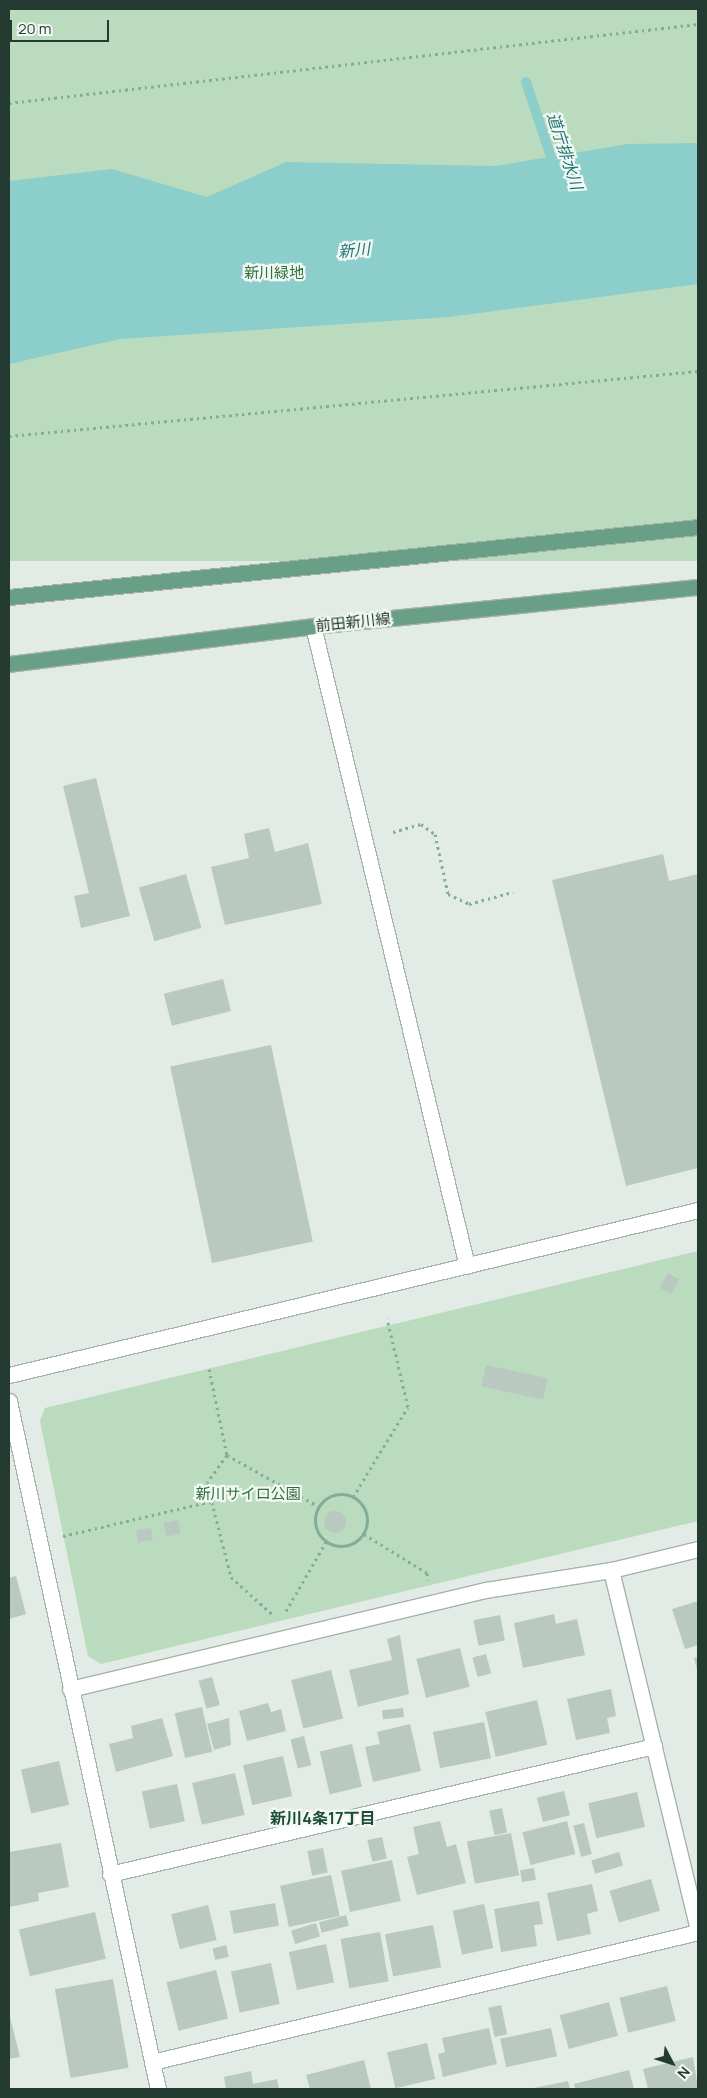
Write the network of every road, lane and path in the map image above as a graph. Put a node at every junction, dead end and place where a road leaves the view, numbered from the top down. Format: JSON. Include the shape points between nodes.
{"nodes":[{"id":1,"x":698,"y":24,"type":"edge"},
{"id":2,"x":9,"y":103,"type":"edge"},
{"id":3,"x":698,"y":371,"type":"edge"},
{"id":4,"x":9,"y":436,"type":"edge"},
{"id":5,"x":698,"y":527,"type":"edge"},
{"id":6,"x":698,"y":587,"type":"edge"},
{"id":7,"x":9,"y":597,"type":"edge"},
{"id":8,"x":313,"y":626,"type":"junction"},
{"id":9,"x":9,"y":664,"type":"edge"},
{"id":10,"x":393,"y":832,"type":"dead end"},
{"id":11,"x":512,"y":892,"type":"dead end"},
{"id":12,"x":698,"y":1210,"type":"edge"},
{"id":13,"x":467,"y":1266,"type":"junction"},
{"id":14,"x":388,"y":1318,"type":"dead end"},
{"id":15,"x":209,"y":1369,"type":"dead end"},
{"id":16,"x":9,"y":1375,"type":"edge"},
{"id":17,"x":9,"y":1401,"type":"edge"},
{"id":18,"x":227,"y":1455,"type":"junction"},
{"id":19,"x":353,"y":1497,"type":"junction"},
{"id":20,"x":212,"y":1501,"type":"junction"},
{"id":21,"x":318,"y":1506,"type":"junction"},
{"id":22,"x":364,"y":1534,"type":"junction"},
{"id":23,"x":63,"y":1536,"type":"dead end"},
{"id":24,"x":326,"y":1542,"type":"junction"},
{"id":25,"x":698,"y":1549,"type":"edge"},
{"id":26,"x":611,"y":1570,"type":"junction"},
{"id":27,"x":429,"y":1585,"type":"dead end"},
{"id":28,"x":284,"y":1614,"type":"dead end"},
{"id":29,"x":280,"y":1622,"type":"dead end"},
{"id":30,"x":70,"y":1689,"type":"junction"},
{"id":31,"x":654,"y":1746,"type":"junction"},
{"id":32,"x":110,"y":1874,"type":"junction"},
{"id":33,"x":698,"y":1931,"type":"edge"},
{"id":34,"x":152,"y":2062,"type":"junction"},
{"id":35,"x":158,"y":2089,"type":"edge"}],
"edges":[{"from":1,"to":2,"type":"path"},
{"from":3,"to":4,"type":"path"},
{"from":5,"to":7,"type":"main road"},
{"from":6,"to":8,"type":"main road","name":"前田新川線"},
{"from":8,"to":9,"type":"main road","name":"前田新川線"},
{"from":8,"to":13,"type":"street"},
{"from":10,"to":11,"type":"path","via":[[421,824],[435,834],[448,894],[469,904]]},
{"from":12,"to":13,"type":"street"},
{"from":13,"to":16,"type":"street"},
{"from":14,"to":19,"type":"path","via":[[408,1407]]},
{"from":15,"to":18,"type":"path"},
{"from":17,"to":30,"type":"street"},
{"from":18,"to":20,"type":"path","via":[[208,1483]]},
{"from":18,"to":21,"type":"path"},
{"from":19,"to":21,"type":"path","via":[[330,1496]]},
{"from":19,"to":22,"type":"path","via":[[367,1517]]},
{"from":20,"to":23,"type":"path"},
{"from":20,"to":29,"type":"path","via":[[232,1577]]},
{"from":21,"to":24,"type":"path","via":[[314,1522]]},
{"from":22,"to":24,"type":"path","via":[[342,1547]]},
{"from":22,"to":27,"type":"path","via":[[427,1573]]},
{"from":24,"to":28,"type":"path"},
{"from":25,"to":26,"type":"street"},
{"from":26,"to":30,"type":"street","via":[[486,1590]]},
{"from":26,"to":31,"type":"street"},
{"from":30,"to":32,"type":"street"},
{"from":31,"to":32,"type":"street"},
{"from":31,"to":33,"type":"street"},
{"from":32,"to":34,"type":"street"},
{"from":33,"to":34,"type":"street"},
{"from":34,"to":35,"type":"street"}]}
